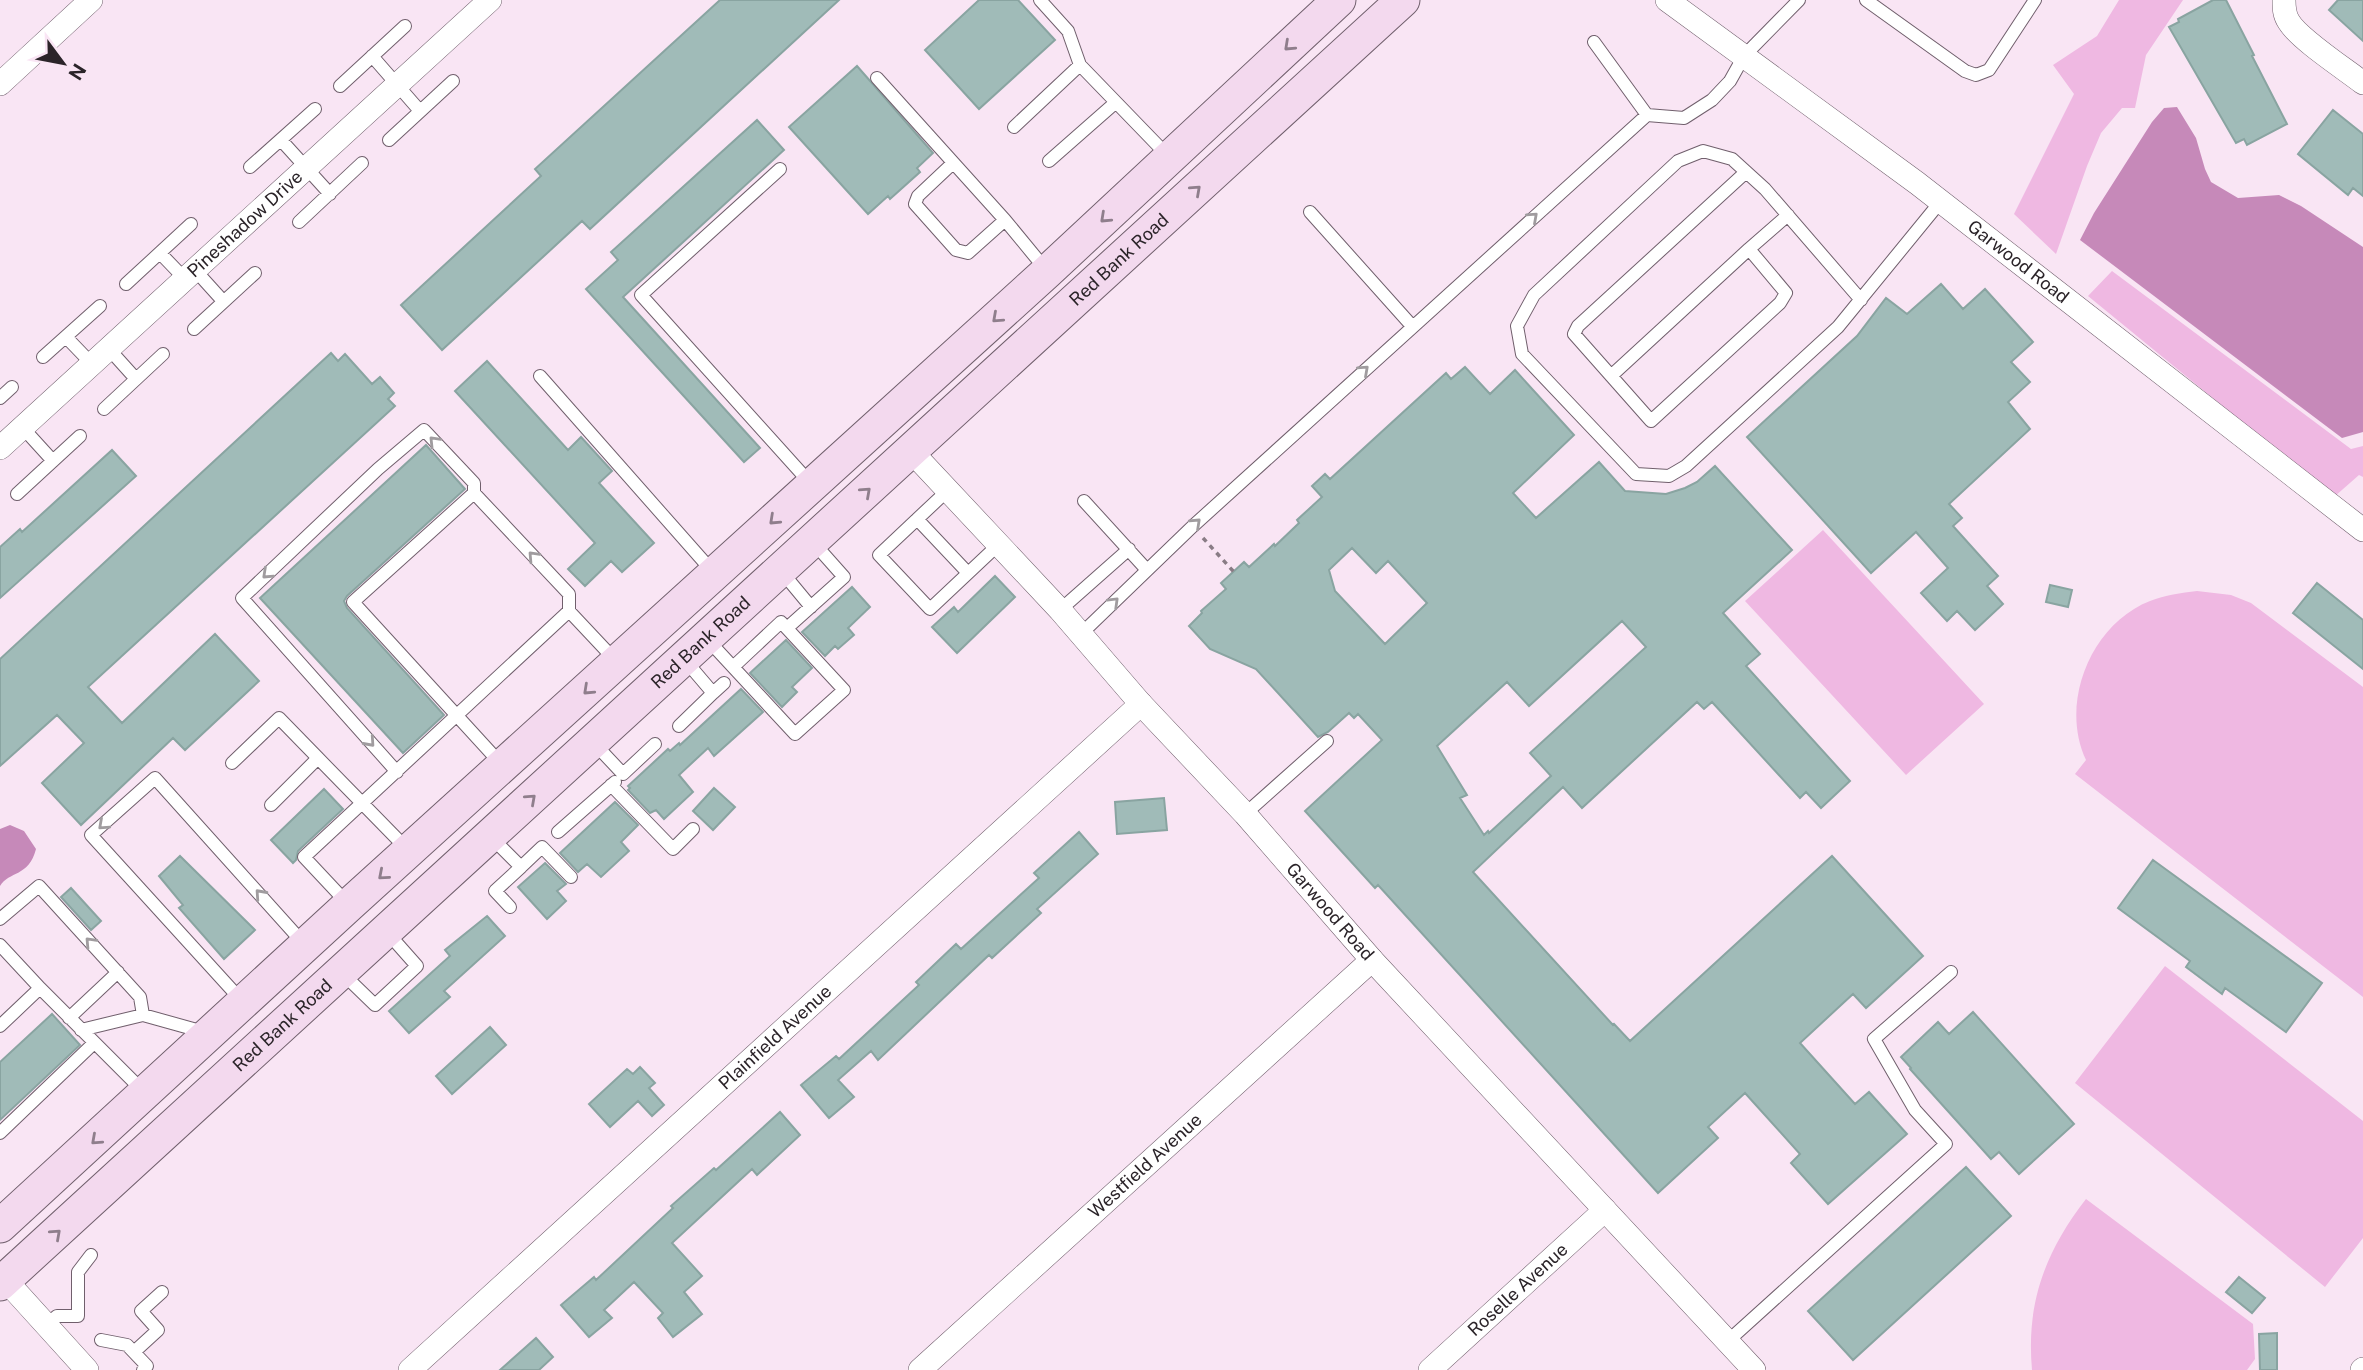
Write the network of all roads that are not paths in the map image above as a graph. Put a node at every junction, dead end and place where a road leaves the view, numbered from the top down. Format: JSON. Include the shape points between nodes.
{"nodes":[{"id":1,"x":91,"y":0,"type":"edge"},
{"id":2,"x":490,"y":0,"type":"edge"},
{"id":3,"x":1040,"y":0,"type":"edge"},
{"id":4,"x":1339,"y":0,"type":"edge"},
{"id":5,"x":1404,"y":0,"type":"edge"},
{"id":6,"x":1667,"y":0,"type":"edge"},
{"id":7,"x":1799,"y":0,"type":"edge"},
{"id":8,"x":1866,"y":0,"type":"edge"},
{"id":9,"x":2035,"y":0,"type":"edge"},
{"id":10,"x":2284,"y":0,"type":"edge"},
{"id":11,"x":405,"y":26,"type":"dead end"},
{"id":12,"x":1594,"y":42,"type":"dead end"},
{"id":13,"x":372,"y":56,"type":"junction"},
{"id":14,"x":1744,"y":56,"type":"junction"},
{"id":15,"x":1080,"y":65,"type":"junction"},
{"id":16,"x":877,"y":78,"type":"dead end"},
{"id":17,"x":453,"y":81,"type":"dead end"},
{"id":18,"x":2363,"y":83,"type":"edge"},
{"id":19,"x":0,"y":84,"type":"edge"},
{"id":20,"x":397,"y":85,"type":"junction"},
{"id":21,"x":340,"y":86,"type":"dead end"},
{"id":22,"x":1115,"y":103,"type":"junction"},
{"id":23,"x":315,"y":109,"type":"dead end"},
{"id":24,"x":420,"y":111,"type":"junction"},
{"id":25,"x":1647,"y":115,"type":"junction"},
{"id":26,"x":1014,"y":127,"type":"dead end"},
{"id":27,"x":281,"y":140,"type":"junction"},
{"id":28,"x":389,"y":140,"type":"dead end"},
{"id":29,"x":1169,"y":157,"type":"junction"},
{"id":30,"x":1049,"y":161,"type":"dead end"},
{"id":31,"x":362,"y":163,"type":"dead end"},
{"id":32,"x":953,"y":163,"type":"junction"},
{"id":33,"x":250,"y":167,"type":"dead end"},
{"id":34,"x":307,"y":168,"type":"junction"},
{"id":35,"x":780,"y":169,"type":"dead end"},
{"id":36,"x":1746,"y":172,"type":"junction"},
{"id":37,"x":330,"y":194,"type":"junction"},
{"id":38,"x":1941,"y":201,"type":"junction"},
{"id":39,"x":1310,"y":212,"type":"dead end"},
{"id":40,"x":1788,"y":215,"type":"junction"},
{"id":41,"x":1005,"y":220,"type":"junction"},
{"id":42,"x":299,"y":222,"type":"dead end"},
{"id":43,"x":191,"y":224,"type":"dead end"},
{"id":44,"x":1749,"y":250,"type":"junction"},
{"id":45,"x":160,"y":253,"type":"junction"},
{"id":46,"x":1047,"y":272,"type":"junction"},
{"id":47,"x":255,"y":273,"type":"dead end"},
{"id":48,"x":190,"y":275,"type":"junction"},
{"id":49,"x":126,"y":284,"type":"dead end"},
{"id":50,"x":1861,"y":300,"type":"junction"},
{"id":51,"x":223,"y":301,"type":"junction"},
{"id":52,"x":100,"y":306,"type":"dead end"},
{"id":53,"x":1412,"y":326,"type":"junction"},
{"id":54,"x":194,"y":329,"type":"dead end"},
{"id":55,"x":66,"y":337,"type":"junction"},
{"id":56,"x":163,"y":354,"type":"dead end"},
{"id":57,"x":43,"y":357,"type":"dead end"},
{"id":58,"x":100,"y":357,"type":"junction"},
{"id":59,"x":540,"y":376,"type":"dead end"},
{"id":60,"x":1611,"y":376,"type":"junction"},
{"id":61,"x":136,"y":379,"type":"junction"},
{"id":62,"x":12,"y":387,"type":"dead end"},
{"id":63,"x":921,"y":387,"type":"junction"},
{"id":64,"x":0,"y":398,"type":"edge"},
{"id":65,"x":104,"y":409,"type":"dead end"},
{"id":66,"x":23,"y":428,"type":"junction"},
{"id":67,"x":80,"y":436,"type":"dead end"},
{"id":68,"x":1,"y":445,"type":"edge"},
{"id":69,"x":911,"y":451,"type":"junction"},
{"id":70,"x":53,"y":461,"type":"junction"},
{"id":71,"x":812,"y":486,"type":"junction"},
{"id":72,"x":947,"y":491,"type":"junction"},
{"id":73,"x":474,"y":493,"type":"junction"},
{"id":74,"x":17,"y":494,"type":"dead end"},
{"id":75,"x":1084,"y":501,"type":"dead end"},
{"id":76,"x":917,"y":519,"type":"junction"},
{"id":77,"x":2363,"y":530,"type":"edge"},
{"id":78,"x":998,"y":545,"type":"junction"},
{"id":79,"x":1129,"y":550,"type":"junction"},
{"id":80,"x":797,"y":555,"type":"junction"},
{"id":81,"x":1147,"y":570,"type":"junction"},
{"id":82,"x":968,"y":573,"type":"junction"},
{"id":83,"x":715,"y":575,"type":"junction"},
{"id":84,"x":811,"y":607,"type":"junction"},
{"id":85,"x":569,"y":611,"type":"junction"},
{"id":86,"x":1060,"y":611,"type":"junction"},
{"id":87,"x":787,"y":628,"type":"junction"},
{"id":88,"x":1081,"y":634,"type":"junction"},
{"id":89,"x":695,"y":649,"type":"junction"},
{"id":90,"x":617,"y":662,"type":"junction"},
{"id":91,"x":733,"y":667,"type":"junction"},
{"id":92,"x":724,"y":683,"type":"dead end"},
{"id":93,"x":713,"y":693,"type":"junction"},
{"id":94,"x":1141,"y":704,"type":"junction"},
{"id":95,"x":457,"y":716,"type":"junction"},
{"id":96,"x":679,"y":726,"type":"dead end"},
{"id":97,"x":1327,"y":741,"type":"dead end"},
{"id":98,"x":593,"y":742,"type":"junction"},
{"id":99,"x":655,"y":744,"type":"dead end"},
{"id":100,"x":318,"y":758,"type":"junction"},
{"id":101,"x":232,"y":764,"type":"dead end"},
{"id":102,"x":503,"y":767,"type":"junction"},
{"id":103,"x":397,"y":772,"type":"junction"},
{"id":104,"x":623,"y":774,"type":"junction"},
{"id":105,"x":611,"y":785,"type":"junction"},
{"id":106,"x":363,"y":803,"type":"junction"},
{"id":107,"x":271,"y":805,"type":"dead end"},
{"id":108,"x":1245,"y":814,"type":"junction"},
{"id":109,"x":693,"y":829,"type":"dead end"},
{"id":110,"x":558,"y":832,"type":"dead end"},
{"id":111,"x":490,"y":836,"type":"junction"},
{"id":112,"x":410,"y":852,"type":"junction"},
{"id":113,"x":521,"y":867,"type":"junction"},
{"id":114,"x":571,"y":877,"type":"dead end"},
{"id":115,"x":349,"y":905,"type":"junction"},
{"id":116,"x":510,"y":907,"type":"dead end"},
{"id":117,"x":0,"y":919,"type":"edge"},
{"id":118,"x":386,"y":931,"type":"junction"},
{"id":119,"x":306,"y":945,"type":"junction"},
{"id":120,"x":0,"y":946,"type":"edge"},
{"id":121,"x":1372,"y":960,"type":"junction"},
{"id":122,"x":118,"y":972,"type":"junction"},
{"id":123,"x":342,"y":972,"type":"junction"},
{"id":124,"x":1951,"y":972,"type":"dead end"},
{"id":125,"x":40,"y":988,"type":"junction"},
{"id":126,"x":243,"y":1003,"type":"junction"},
{"id":127,"x":144,"y":1015,"type":"junction"},
{"id":128,"x":69,"y":1018,"type":"junction"},
{"id":129,"x":0,"y":1026,"type":"edge"},
{"id":130,"x":81,"y":1030,"type":"junction"},
{"id":131,"x":212,"y":1034,"type":"junction"},
{"id":132,"x":94,"y":1044,"type":"junction"},
{"id":133,"x":146,"y":1094,"type":"junction"},
{"id":134,"x":0,"y":1133,"type":"edge"},
{"id":135,"x":1605,"y":1210,"type":"junction"},
{"id":136,"x":0,"y":1226,"type":"edge"},
{"id":137,"x":91,"y":1255,"type":"dead end"},
{"id":138,"x":2,"y":1279,"type":"edge"},
{"id":139,"x":162,"y":1292,"type":"dead end"},
{"id":140,"x":46,"y":1325,"type":"junction"},
{"id":141,"x":101,"y":1340,"type":"dead end"},
{"id":142,"x":1728,"y":1341,"type":"junction"},
{"id":143,"x":134,"y":1352,"type":"junction"},
{"id":144,"x":87,"y":1370,"type":"edge"},
{"id":145,"x":143,"y":1370,"type":"edge"},
{"id":146,"x":410,"y":1370,"type":"edge"},
{"id":147,"x":920,"y":1370,"type":"edge"},
{"id":148,"x":1430,"y":1370,"type":"edge"},
{"id":149,"x":1754,"y":1370,"type":"edge"}],
"edges":[{"from":1,"to":19,"type":"street"},
{"from":2,"to":20,"type":"street","name":"Pineshadow Drive"},
{"from":3,"to":15,"type":"lane","via":[[1068,31]]},
{"from":4,"to":29,"type":"main road","one_way":true},
{"from":69,"to":5,"type":"main road","name":"Red Bank Road","one_way":true},
{"from":6,"to":14,"type":"street","name":"Garwood Road"},
{"from":7,"to":14,"type":"lane"},
{"from":8,"to":9,"type":"lane","via":[[1976,75],[1989,70]]},
{"from":10,"to":18,"type":"street","via":[[2288,21],[2297,32]]},
{"from":11,"to":13,"type":"lane"},
{"from":12,"to":25,"type":"lane"},
{"from":13,"to":20,"type":"lane"},
{"from":13,"to":21,"type":"lane"},
{"from":14,"to":25,"type":"lane","via":[[1712,100],[1684,118]]},
{"from":14,"to":38,"type":"street","name":"Garwood Road"},
{"from":15,"to":22,"type":"lane"},
{"from":15,"to":26,"type":"lane"},
{"from":16,"to":32,"type":"lane"},
{"from":17,"to":24,"type":"lane"},
{"from":20,"to":24,"type":"lane"},
{"from":20,"to":34,"type":"street","name":"Pineshadow Drive"},
{"from":22,"to":29,"type":"lane"},
{"from":22,"to":30,"type":"lane"},
{"from":23,"to":27,"type":"lane"},
{"from":24,"to":28,"type":"lane"},
{"from":53,"to":25,"type":"lane","one_way":true},
{"from":27,"to":33,"type":"lane"},
{"from":27,"to":34,"type":"lane"},
{"from":29,"to":46,"type":"main road","one_way":true},
{"from":31,"to":37,"type":"lane"},
{"from":32,"to":41,"type":"lane"},
{"from":32,"to":41,"type":"lane","via":[[918,195],[915,204],[956,250],[968,253]]},
{"from":34,"to":37,"type":"lane"},
{"from":34,"to":48,"type":"street","name":"Pineshadow Drive"},
{"from":35,"to":71,"type":"lane","via":[[642,295]]},
{"from":36,"to":40,"type":"lane"},
{"from":36,"to":50,"type":"lane","via":[[1732,159],[1703,151],[1678,161],[1534,295],[1517,326],[1522,354],[1636,474],[1669,476],[1686,466],[1838,327]]},
{"from":36,"to":60,"type":"lane","via":[[1578,326],[1574,334]]},
{"from":37,"to":42,"type":"lane"},
{"from":38,"to":50,"type":"lane"},
{"from":38,"to":77,"type":"street","name":"Garwood Road"},
{"from":39,"to":53,"type":"lane"},
{"from":40,"to":44,"type":"lane"},
{"from":40,"to":50,"type":"lane"},
{"from":41,"to":46,"type":"lane"},
{"from":43,"to":45,"type":"lane"},
{"from":44,"to":60,"type":"lane"},
{"from":44,"to":60,"type":"lane","via":[[1786,293],[1651,421]]},
{"from":45,"to":48,"type":"lane"},
{"from":45,"to":49,"type":"lane"},
{"from":46,"to":63,"type":"main road","one_way":true},
{"from":47,"to":51,"type":"lane"},
{"from":48,"to":51,"type":"lane"},
{"from":48,"to":58,"type":"street","name":"Pineshadow Drive"},
{"from":51,"to":54,"type":"lane"},
{"from":52,"to":55,"type":"lane"},
{"from":81,"to":53,"type":"lane","one_way":true},
{"from":55,"to":57,"type":"lane"},
{"from":55,"to":58,"type":"lane"},
{"from":56,"to":61,"type":"lane"},
{"from":58,"to":61,"type":"lane"},
{"from":58,"to":66,"type":"street","name":"Pineshadow Drive"},
{"from":59,"to":83,"type":"lane"},
{"from":61,"to":65,"type":"lane"},
{"from":62,"to":64,"type":"lane"},
{"from":63,"to":69,"type":"main road"},
{"from":63,"to":71,"type":"main road"},
{"from":66,"to":68,"type":"street","name":"Pineshadow Drive"},
{"from":66,"to":70,"type":"lane"},
{"from":67,"to":70,"type":"lane"},
{"from":69,"to":72,"type":"street","name":"Garwood Road"},
{"from":80,"to":69,"type":"main road","name":"Red Bank Road","one_way":true},
{"from":70,"to":74,"type":"lane"},
{"from":71,"to":80,"type":"main road"},
{"from":71,"to":83,"type":"main road","one_way":true},
{"from":72,"to":76,"type":"lane"},
{"from":72,"to":78,"type":"street","name":"Garwood Road"},
{"from":85,"to":73,"type":"lane","one_way":true,"via":[[569,594]]},
{"from":73,"to":95,"type":"lane","via":[[353,602]]},
{"from":73,"to":103,"type":"lane","one_way":true,"via":[[474,483],[424,430],[242,597]]},
{"from":75,"to":79,"type":"lane"},
{"from":76,"to":82,"type":"lane"},
{"from":76,"to":82,"type":"lane","via":[[879,555],[930,609]]},
{"from":78,"to":82,"type":"lane"},
{"from":78,"to":86,"type":"street","name":"Garwood Road"},
{"from":79,"to":81,"type":"lane"},
{"from":79,"to":86,"type":"lane"},
{"from":80,"to":84,"type":"lane"},
{"from":80,"to":84,"type":"lane","via":[[844,577]]},
{"from":80,"to":89,"type":"main road","name":"Red Bank Road"},
{"from":88,"to":81,"type":"lane","one_way":true},
{"from":83,"to":90,"type":"main road"},
{"from":84,"to":87,"type":"lane"},
{"from":85,"to":90,"type":"lane"},
{"from":85,"to":95,"type":"lane"},
{"from":86,"to":88,"type":"street","name":"Garwood Road"},
{"from":87,"to":91,"type":"lane","via":[[781,622]]},
{"from":87,"to":91,"type":"lane","via":[[844,691],[794,734]]},
{"from":88,"to":94,"type":"street","name":"Garwood Road"},
{"from":89,"to":91,"type":"lane"},
{"from":89,"to":93,"type":"lane"},
{"from":89,"to":98,"type":"main road","name":"Red Bank Road"},
{"from":90,"to":102,"type":"main road","one_way":true},
{"from":92,"to":93,"type":"lane"},
{"from":93,"to":96,"type":"lane"},
{"from":94,"to":108,"type":"street","name":"Garwood Road"},
{"from":94,"to":146,"type":"street","name":"Plainfield Avenue"},
{"from":95,"to":102,"type":"lane"},
{"from":95,"to":103,"type":"lane"},
{"from":97,"to":108,"type":"lane"},
{"from":98,"to":104,"type":"lane"},
{"from":111,"to":98,"type":"main road","name":"Red Bank Road","one_way":true},
{"from":99,"to":104,"type":"lane"},
{"from":100,"to":101,"type":"lane","via":[[279,718]]},
{"from":100,"to":106,"type":"lane"},
{"from":100,"to":107,"type":"lane"},
{"from":102,"to":112,"type":"main road"},
{"from":103,"to":106,"type":"lane"},
{"from":104,"to":105,"type":"lane"},
{"from":105,"to":109,"type":"lane","via":[[673,849]]},
{"from":105,"to":110,"type":"lane"},
{"from":106,"to":112,"type":"lane"},
{"from":106,"to":115,"type":"lane","via":[[304,858]]},
{"from":108,"to":121,"type":"street","name":"Garwood Road"},
{"from":111,"to":113,"type":"lane"},
{"from":111,"to":118,"type":"main road","name":"Red Bank Road"},
{"from":112,"to":115,"type":"main road","one_way":true},
{"from":113,"to":114,"type":"lane","via":[[542,847]]},
{"from":113,"to":116,"type":"lane","via":[[495,891]]},
{"from":115,"to":119,"type":"main road"},
{"from":122,"to":117,"type":"lane","one_way":true,"via":[[39,886]]},
{"from":118,"to":123,"type":"main road","name":"Red Bank Road"},
{"from":118,"to":123,"type":"lane","via":[[417,966],[375,1005]]},
{"from":119,"to":126,"type":"main road"},
{"from":119,"to":126,"type":"lane","one_way":true,"via":[[155,778],[91,835]]},
{"from":120,"to":125,"type":"lane"},
{"from":121,"to":135,"type":"street","name":"Garwood Road"},
{"from":121,"to":147,"type":"street","name":"Westfield Avenue"},
{"from":122,"to":127,"type":"lane","via":[[140,997]]},
{"from":122,"to":128,"type":"lane"},
{"from":138,"to":123,"type":"main road","name":"Red Bank Road","one_way":true},
{"from":124,"to":142,"type":"lane","via":[[1874,1039],[1915,1110],[1946,1144]]},
{"from":125,"to":128,"type":"lane"},
{"from":125,"to":129,"type":"lane"},
{"from":126,"to":131,"type":"main road"},
{"from":127,"to":130,"type":"lane"},
{"from":127,"to":131,"type":"lane"},
{"from":128,"to":130,"type":"lane"},
{"from":130,"to":132,"type":"lane"},
{"from":131,"to":133,"type":"main road"},
{"from":132,"to":133,"type":"lane"},
{"from":132,"to":134,"type":"lane"},
{"from":133,"to":136,"type":"main road","one_way":true},
{"from":135,"to":142,"type":"street","name":"Garwood Road"},
{"from":135,"to":148,"type":"street","name":"Roselle Avenue"},
{"from":137,"to":140,"type":"lane","via":[[78,1272],[78,1316],[57,1316]]},
{"from":138,"to":140,"type":"street"},
{"from":139,"to":143,"type":"lane","via":[[141,1311],[158,1330]]},
{"from":140,"to":144,"type":"street"},
{"from":141,"to":143,"type":"lane","via":[[127,1345]]},
{"from":142,"to":149,"type":"street","name":"Garwood Road"},
{"from":143,"to":145,"type":"lane","via":[[147,1366]]}]}
